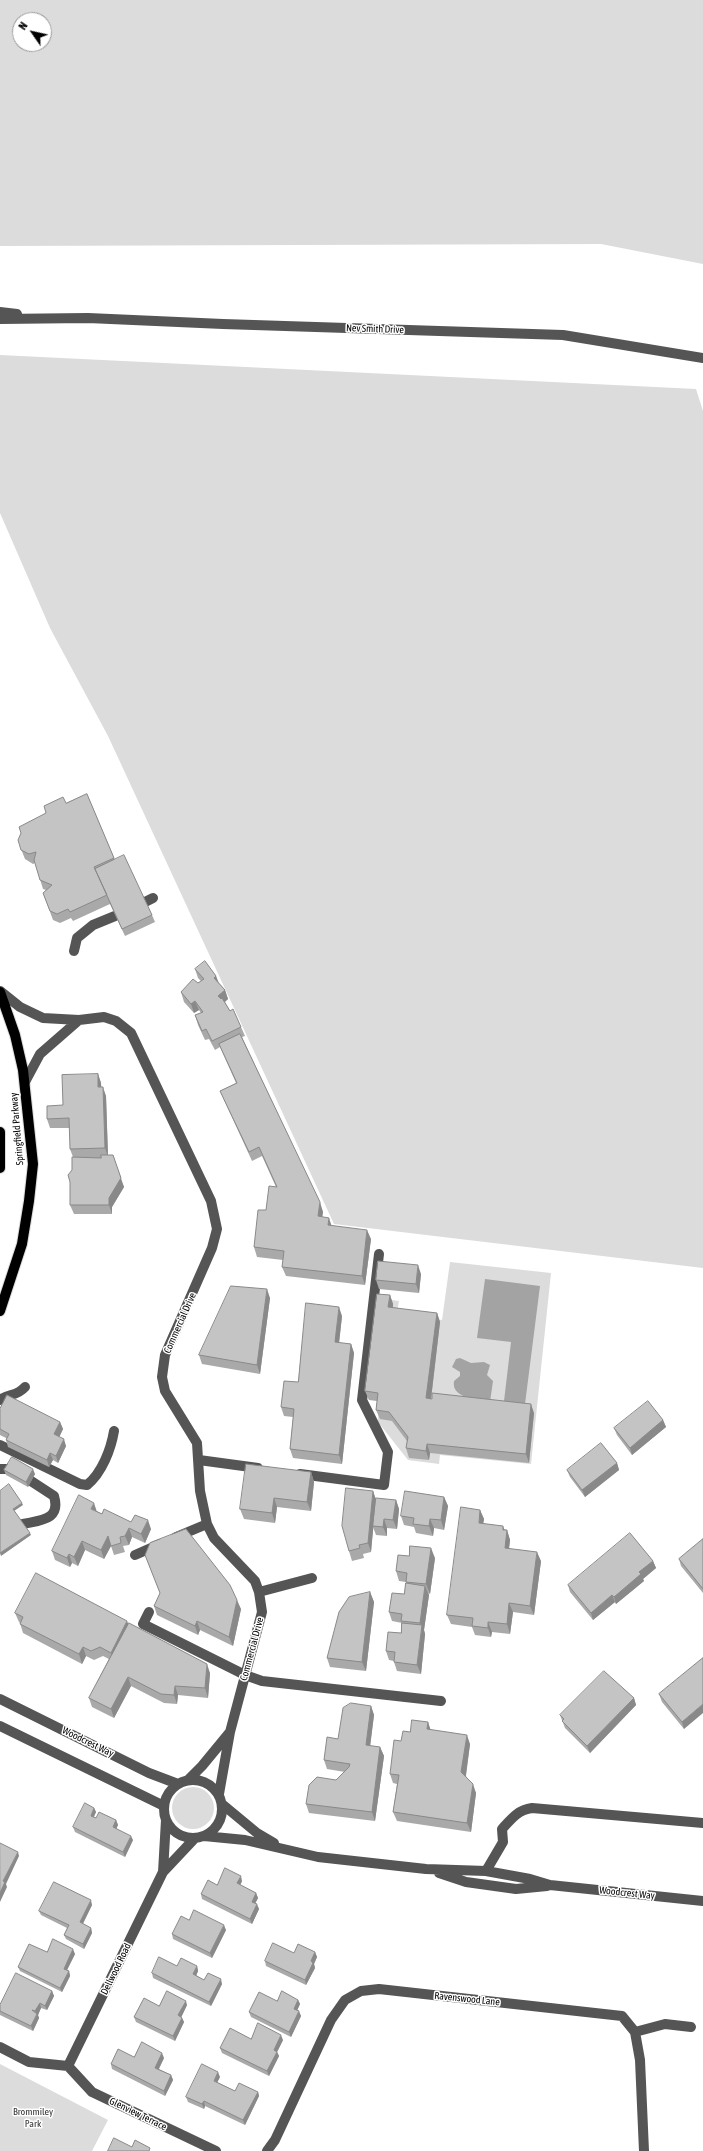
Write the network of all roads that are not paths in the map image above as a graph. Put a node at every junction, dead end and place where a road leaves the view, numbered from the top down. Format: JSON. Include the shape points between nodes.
{"nodes":[{"id":1,"x":0,"y":312,"type":"edge"},
{"id":2,"x":44,"y":317,"type":"junction"},
{"id":3,"x":0,"y":319,"type":"edge"},
{"id":4,"x":703,"y":358,"type":"edge"},
{"id":5,"x":115,"y":916,"type":"edge"},
{"id":6,"x":74,"y":951,"type":"dead end"},
{"id":7,"x":0,"y":992,"type":"edge"},
{"id":8,"x":79,"y":1020,"type":"junction"},
{"id":9,"x":25,"y":1082,"type":"junction"},
{"id":10,"x":0,"y":1132,"type":"edge"},
{"id":11,"x":0,"y":1168,"type":"edge"},
{"id":12,"x":379,"y":1254,"type":"dead end"},
{"id":13,"x":0,"y":1311,"type":"edge"},
{"id":14,"x":25,"y":1387,"type":"dead end"},
{"id":15,"x":0,"y":1400,"type":"edge"},
{"id":16,"x":114,"y":1431,"type":"dead end"},
{"id":17,"x":0,"y":1445,"type":"edge"},
{"id":18,"x":199,"y":1460,"type":"junction"},
{"id":19,"x":269,"y":1470,"type":"edge"},
{"id":20,"x":292,"y":1473,"type":"edge"},
{"id":21,"x":31,"y":1481,"type":"edge"},
{"id":22,"x":23,"y":1524,"type":"edge"},
{"id":23,"x":207,"y":1524,"type":"junction"},
{"id":24,"x":135,"y":1555,"type":"dead end"},
{"id":25,"x":312,"y":1578,"type":"dead end"},
{"id":26,"x":259,"y":1592,"type":"junction"},
{"id":27,"x":149,"y":1612,"type":"dead end"},
{"id":28,"x":245,"y":1675,"type":"junction"},
{"id":29,"x":0,"y":1698,"type":"edge"},
{"id":30,"x":441,"y":1700,"type":"dead end"},
{"id":31,"x":0,"y":1726,"type":"edge"},
{"id":32,"x":230,"y":1732,"type":"junction"},
{"id":33,"x":188,"y":1780,"type":"junction"},
{"id":34,"x":178,"y":1784,"type":"junction"},
{"id":35,"x":220,"y":1799,"type":"junction"},
{"id":36,"x":164,"y":1806,"type":"junction"},
{"id":37,"x":166,"y":1820,"type":"junction"},
{"id":38,"x":703,"y":1823,"type":"edge"},
{"id":39,"x":199,"y":1837,"type":"junction"},
{"id":40,"x":284,"y":1849,"type":"junction"},
{"id":41,"x":426,"y":1869,"type":"junction"},
{"id":42,"x":486,"y":1870,"type":"junction"},
{"id":43,"x":163,"y":1872,"type":"junction"},
{"id":44,"x":550,"y":1885,"type":"junction"},
{"id":45,"x":703,"y":1901,"type":"edge"},
{"id":46,"x":692,"y":2027,"type":"dead end"},
{"id":47,"x":635,"y":2032,"type":"junction"},
{"id":48,"x":0,"y":2048,"type":"edge"},
{"id":49,"x":68,"y":2066,"type":"junction"},
{"id":50,"x":216,"y":2151,"type":"edge"},
{"id":51,"x":267,"y":2151,"type":"edge"},
{"id":52,"x":644,"y":2151,"type":"edge"}],
"edges":[{"from":1,"to":2,"type":"street","name":"Nev Smith Drive"},
{"from":2,"to":3,"type":"street","name":"Nev Smith Drive"},
{"from":2,"to":4,"type":"street","name":"Nev Smith Drive","via":[[563,335]]},
{"from":5,"to":6,"type":"street","via":[[93,925],[77,938]]},
{"from":7,"to":8,"type":"street","name":"Commercial Drive","via":[[20,1007],[44,1018]]},
{"from":7,"to":9,"type":"main road","name":"Springfield Parkway","via":[[15,1035]]},
{"from":8,"to":9,"type":"street","via":[[40,1054]]},
{"from":8,"to":18,"type":"street","name":"Commercial Drive","via":[[104,1017],[131,1033],[202,1179],[214,1212],[217,1229],[212,1248],[165,1355],[162,1377],[165,1391],[197,1443]]},
{"from":9,"to":13,"type":"main road","name":"Springfield Parkway","via":[[33,1164],[29,1201],[22,1244]]},
{"from":10,"to":11,"type":"main road","name":"Springfield Parkway"},
{"from":12,"to":20,"type":"street","via":[[362,1400],[388,1452],[384,1485]]},
{"from":14,"to":15,"type":"street","via":[[17,1394],[5,1396]]},
{"from":16,"to":17,"type":"street","via":[[112,1445],[94,1480],[87,1485],[80,1484]]},
{"from":18,"to":19,"type":"street"},
{"from":18,"to":23,"type":"street","name":"Commercial Drive","via":[[200,1491]]},
{"from":21,"to":22,"type":"street","via":[[54,1496],[57,1504],[55,1512],[49,1518]]},
{"from":23,"to":24,"type":"street"},
{"from":23,"to":26,"type":"street","name":"Commercial Drive","via":[[214,1538],[255,1581]]},
{"from":25,"to":26,"type":"street"},
{"from":26,"to":28,"type":"street","name":"Commercial Drive","via":[[262,1612]]},
{"from":27,"to":28,"type":"street","via":[[143,1624]]},
{"from":28,"to":30,"type":"street","via":[[262,1681],[298,1686]]},
{"from":28,"to":32,"type":"street","name":"Commercial Drive"},
{"from":29,"to":34,"type":"street","name":"Woodcrest Way","via":[[149,1773]]},
{"from":31,"to":36,"type":"street"},
{"from":32,"to":33,"type":"street","name":"Commercial Drive"},
{"from":32,"to":35,"type":"street","name":"Commercial Drive"},
{"from":33,"to":34,"type":"street"},
{"from":33,"to":35,"type":"street","via":[[206,1782]]},
{"from":34,"to":36,"type":"street","via":[[168,1793]]},
{"from":35,"to":39,"type":"street","via":[[222,1814],[218,1823],[212,1831]]},
{"from":35,"to":40,"type":"street","name":"Woodcrest Way","via":[[256,1833]]},
{"from":36,"to":37,"type":"street"},
{"from":37,"to":39,"type":"street","via":[[178,1834]]},
{"from":37,"to":43,"type":"street","name":"Dellwood Road"},
{"from":38,"to":42,"type":"street","via":[[532,1808],[522,1810],[502,1829],[503,1842]]},
{"from":39,"to":40,"type":"street","name":"Woodcrest Way","via":[[230,1837]]},
{"from":39,"to":43,"type":"street","name":"Dellwood Road"},
{"from":40,"to":41,"type":"street","name":"Woodcrest Way","via":[[318,1857]]},
{"from":41,"to":42,"type":"street","name":"Woodcrest Way"},
{"from":41,"to":44,"type":"street","name":"Woodcrest Way","via":[[466,1882],[516,1889]]},
{"from":42,"to":44,"type":"street","name":"Woodcrest Way"},
{"from":43,"to":49,"type":"street","name":"Dellwood Road"},
{"from":44,"to":45,"type":"street","name":"Woodcrest Way"},
{"from":46,"to":47,"type":"street","via":[[665,2024]]},
{"from":47,"to":51,"type":"street","name":"Ravenswood Lane","via":[[622,2016],[602,2013],[379,1989],[361,1991],[345,2000],[331,2020],[275,2140]]},
{"from":47,"to":52,"type":"street","name":"Ravenswood Lane","via":[[640,2060]]},
{"from":48,"to":49,"type":"street","via":[[30,2062]]},
{"from":49,"to":50,"type":"street","name":"Glenview Terrace","via":[[92,2092]]}]}
